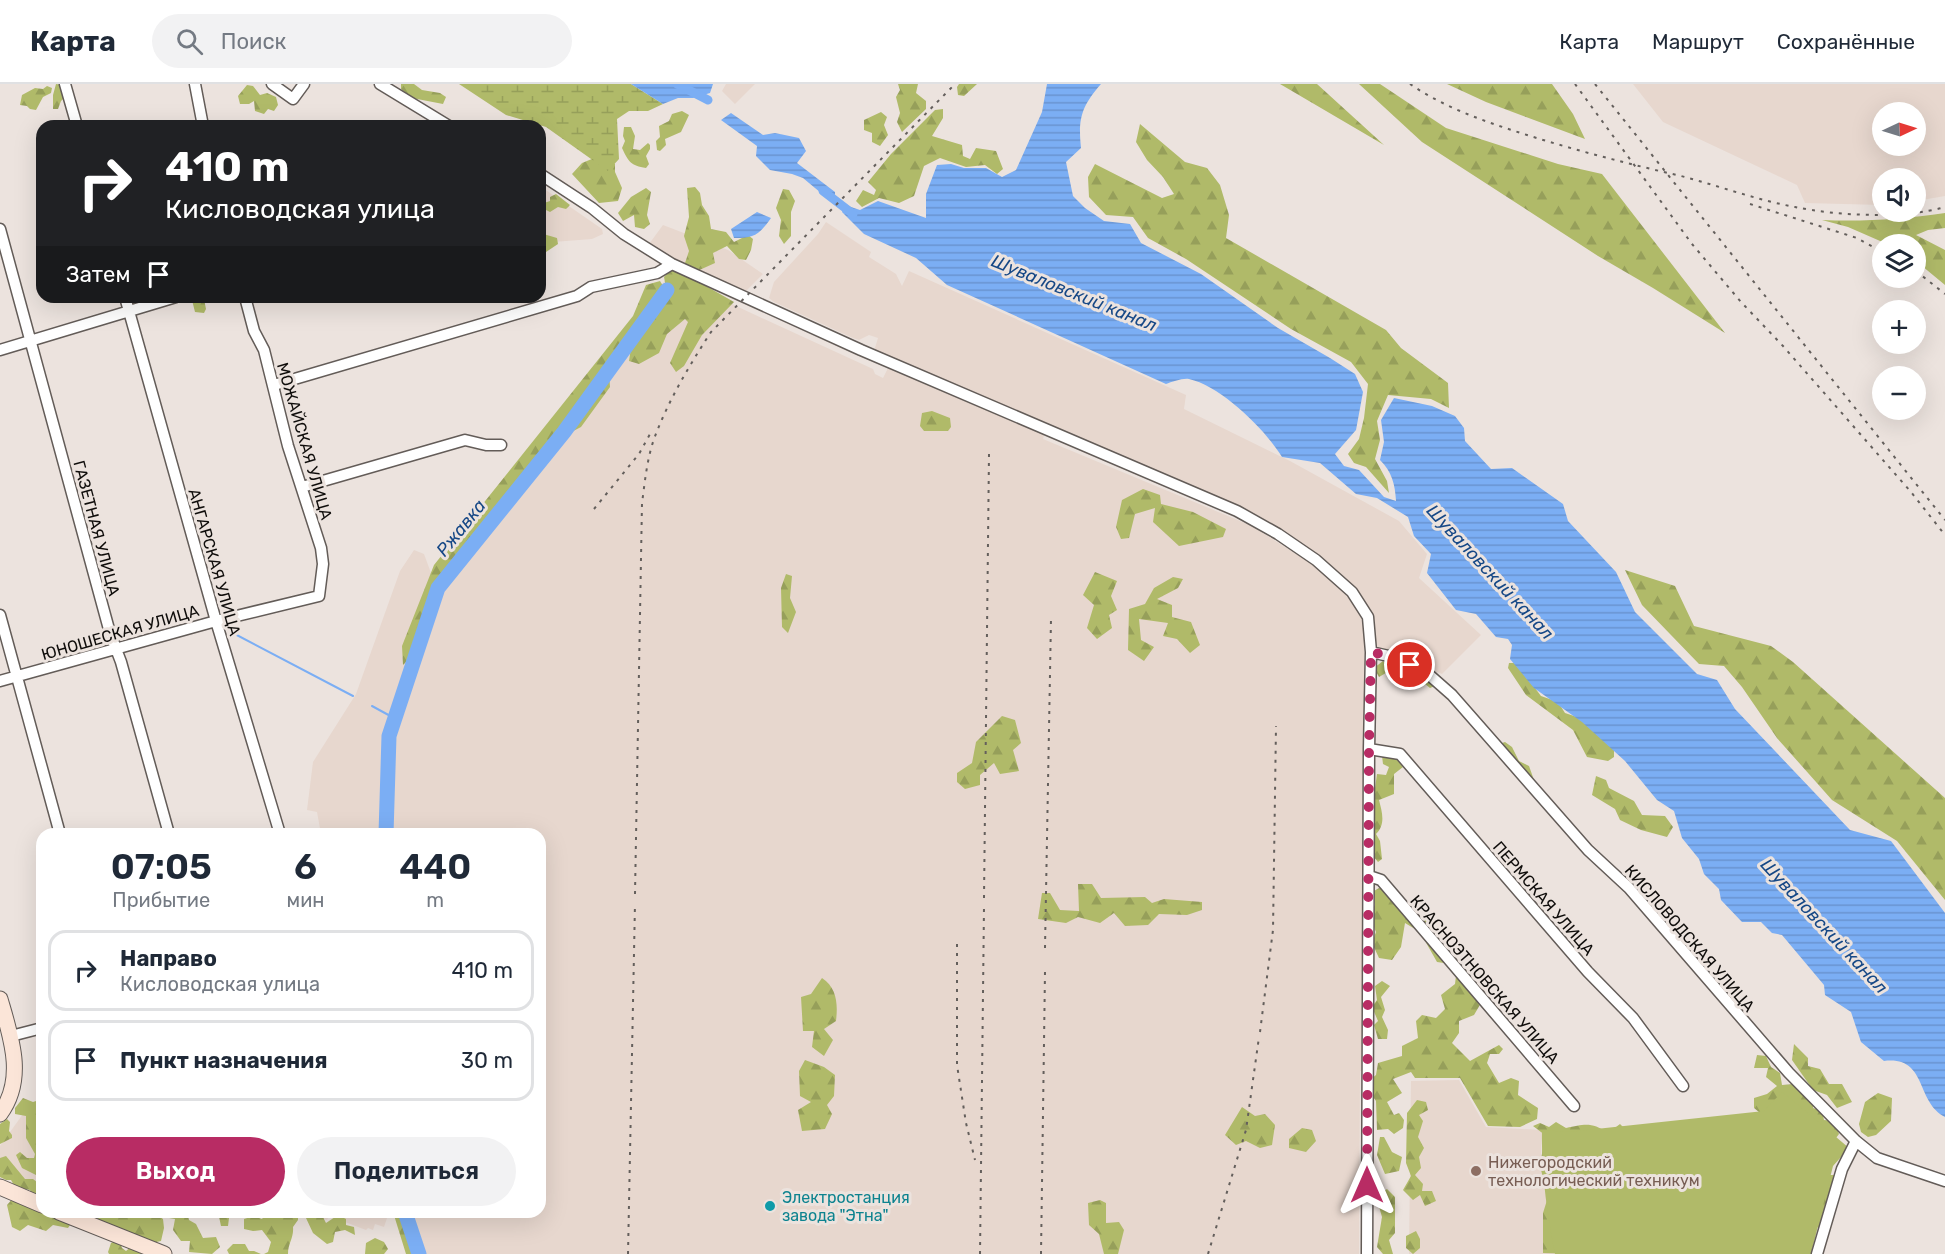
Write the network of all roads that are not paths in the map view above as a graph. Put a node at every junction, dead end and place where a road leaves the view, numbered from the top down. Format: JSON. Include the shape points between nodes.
{"nodes":[{"id":1,"x":65,"y":84,"type":"edge"},
{"id":2,"x":195,"y":84,"type":"edge"},
{"id":3,"x":272,"y":84,"type":"edge"},
{"id":4,"x":304,"y":84,"type":"edge"},
{"id":5,"x":380,"y":84,"type":"edge"},
{"id":6,"x":75,"y":120,"type":"edge"},
{"id":7,"x":202,"y":120,"type":"edge"},
{"id":8,"x":439,"y":120,"type":"edge"},
{"id":9,"x":546,"y":178,"type":"edge"},
{"id":10,"x":0,"y":229,"type":"edge"},
{"id":11,"x":672,"y":264,"type":"junction"},
{"id":12,"x":127,"y":303,"type":"edge"},
{"id":13,"x":156,"y":303,"type":"edge"},
{"id":14,"x":246,"y":303,"type":"edge"},
{"id":15,"x":129,"y":311,"type":"junction"},
{"id":16,"x":31,"y":341,"type":"junction"},
{"id":17,"x":0,"y":350,"type":"edge"},
{"id":18,"x":274,"y":385,"type":"junction"},
{"id":19,"x":501,"y":445,"type":"dead end"},
{"id":20,"x":302,"y":487,"type":"junction"},
{"id":21,"x":319,"y":596,"type":"joint"},
{"id":22,"x":0,"y":615,"type":"edge"},
{"id":23,"x":216,"y":621,"type":"junction"},
{"id":24,"x":116,"y":650,"type":"junction"},
{"id":25,"x":1371,"y":652,"type":"junction"},
{"id":26,"x":17,"y":676,"type":"junction"},
{"id":27,"x":0,"y":681,"type":"edge"},
{"id":28,"x":1369,"y":748,"type":"junction"},
{"id":29,"x":58,"y":828,"type":"edge"},
{"id":30,"x":166,"y":828,"type":"edge"},
{"id":31,"x":278,"y":828,"type":"edge"},
{"id":32,"x":1369,"y":876,"type":"junction"},
{"id":33,"x":0,"y":999,"type":"edge"},
{"id":34,"x":36,"y":1030,"type":"edge"},
{"id":35,"x":10,"y":1036,"type":"junction"},
{"id":36,"x":1683,"y":1086,"type":"dead end"},
{"id":37,"x":1574,"y":1106,"type":"dead end"},
{"id":38,"x":0,"y":1114,"type":"edge"},
{"id":39,"x":1856,"y":1141,"type":"junction"},
{"id":40,"x":1945,"y":1181,"type":"edge"},
{"id":41,"x":0,"y":1187,"type":"edge"},
{"id":42,"x":36,"y":1202,"type":"edge"},
{"id":43,"x":73,"y":1218,"type":"edge"},
{"id":44,"x":164,"y":1254,"type":"edge"},
{"id":45,"x":1367,"y":1254,"type":"edge"},
{"id":46,"x":1818,"y":1254,"type":"edge"}],
"edges":[{"from":1,"to":6,"type":"street"},
{"from":2,"to":7,"type":"street"},
{"from":3,"to":4,"type":"street","via":[[293,99]]},
{"from":5,"to":8,"type":"street"},
{"from":9,"to":11,"type":"street"},
{"from":10,"to":16,"type":"street","name":"ГАЗЕТНАЯ УЛИЦА"},
{"from":11,"to":18,"type":"street","via":[[657,273],[591,287],[577,296]]},
{"from":11,"to":25,"type":"street","via":[[1237,511],[1316,560],[1352,592],[1368,617]]},
{"from":12,"to":15,"type":"street","name":"АНГАРСКАЯ УЛИЦА"},
{"from":13,"to":15,"type":"street"},
{"from":14,"to":18,"type":"street","name":"МОЖАЙСКАЯ УЛИЦА"},
{"from":15,"to":16,"type":"street"},
{"from":15,"to":23,"type":"street","name":"АНГАРСКАЯ УЛИЦА"},
{"from":16,"to":17,"type":"street"},
{"from":16,"to":24,"type":"street","name":"ГАЗЕТНАЯ УЛИЦА"},
{"from":18,"to":20,"type":"street","name":"МОЖАЙСКАЯ УЛИЦА"},
{"from":19,"to":20,"type":"street","via":[[465,440]]},
{"from":20,"to":21,"type":"street","name":"МОЖАЙСКАЯ УЛИЦА","via":[[321,548]]},
{"from":21,"to":23,"type":"street","name":"ЮНОШЕСКАЯ УЛИЦА"},
{"from":22,"to":26,"type":"street"},
{"from":23,"to":24,"type":"street","name":"ЮНОШЕСКАЯ УЛИЦА"},
{"from":23,"to":31,"type":"street","name":"АНГАРСКАЯ УЛИЦА"},
{"from":24,"to":26,"type":"street","name":"ЮНОШЕСКАЯ УЛИЦА"},
{"from":24,"to":30,"type":"street","name":"ГАЗЕТНАЯ УЛИЦА"},
{"from":25,"to":28,"type":"street"},
{"from":25,"to":39,"type":"street","name":"КИСЛОВОДСКАЯ УЛИЦА","via":[[1393,657],[1426,673],[1452,695],[1588,850],[1629,888],[1789,1073]]},
{"from":26,"to":27,"type":"street","name":"ЮНОШЕСКАЯ УЛИЦА"},
{"from":26,"to":29,"type":"street"},
{"from":28,"to":32,"type":"street"},
{"from":28,"to":36,"type":"street","name":"ПЕРМСКАЯ УЛИЦА","via":[[1400,754],[1588,972],[1633,1018]]},
{"from":32,"to":37,"type":"street","name":"КРАСНОЭТНОВСКАЯ УЛИЦА","via":[[1381,880]]},
{"from":32,"to":45,"type":"street"},
{"from":33,"to":35,"type":"street"},
{"from":34,"to":35,"type":"street"},
{"from":35,"to":38,"type":"street","via":[[14,1082]]},
{"from":39,"to":40,"type":"street","name":"КИСЛОВОДСКАЯ УЛИЦА","via":[[1877,1158]]},
{"from":39,"to":46,"type":"street","via":[[1842,1169]]},
{"from":41,"to":42,"type":"street"},
{"from":43,"to":44,"type":"street"}]}
